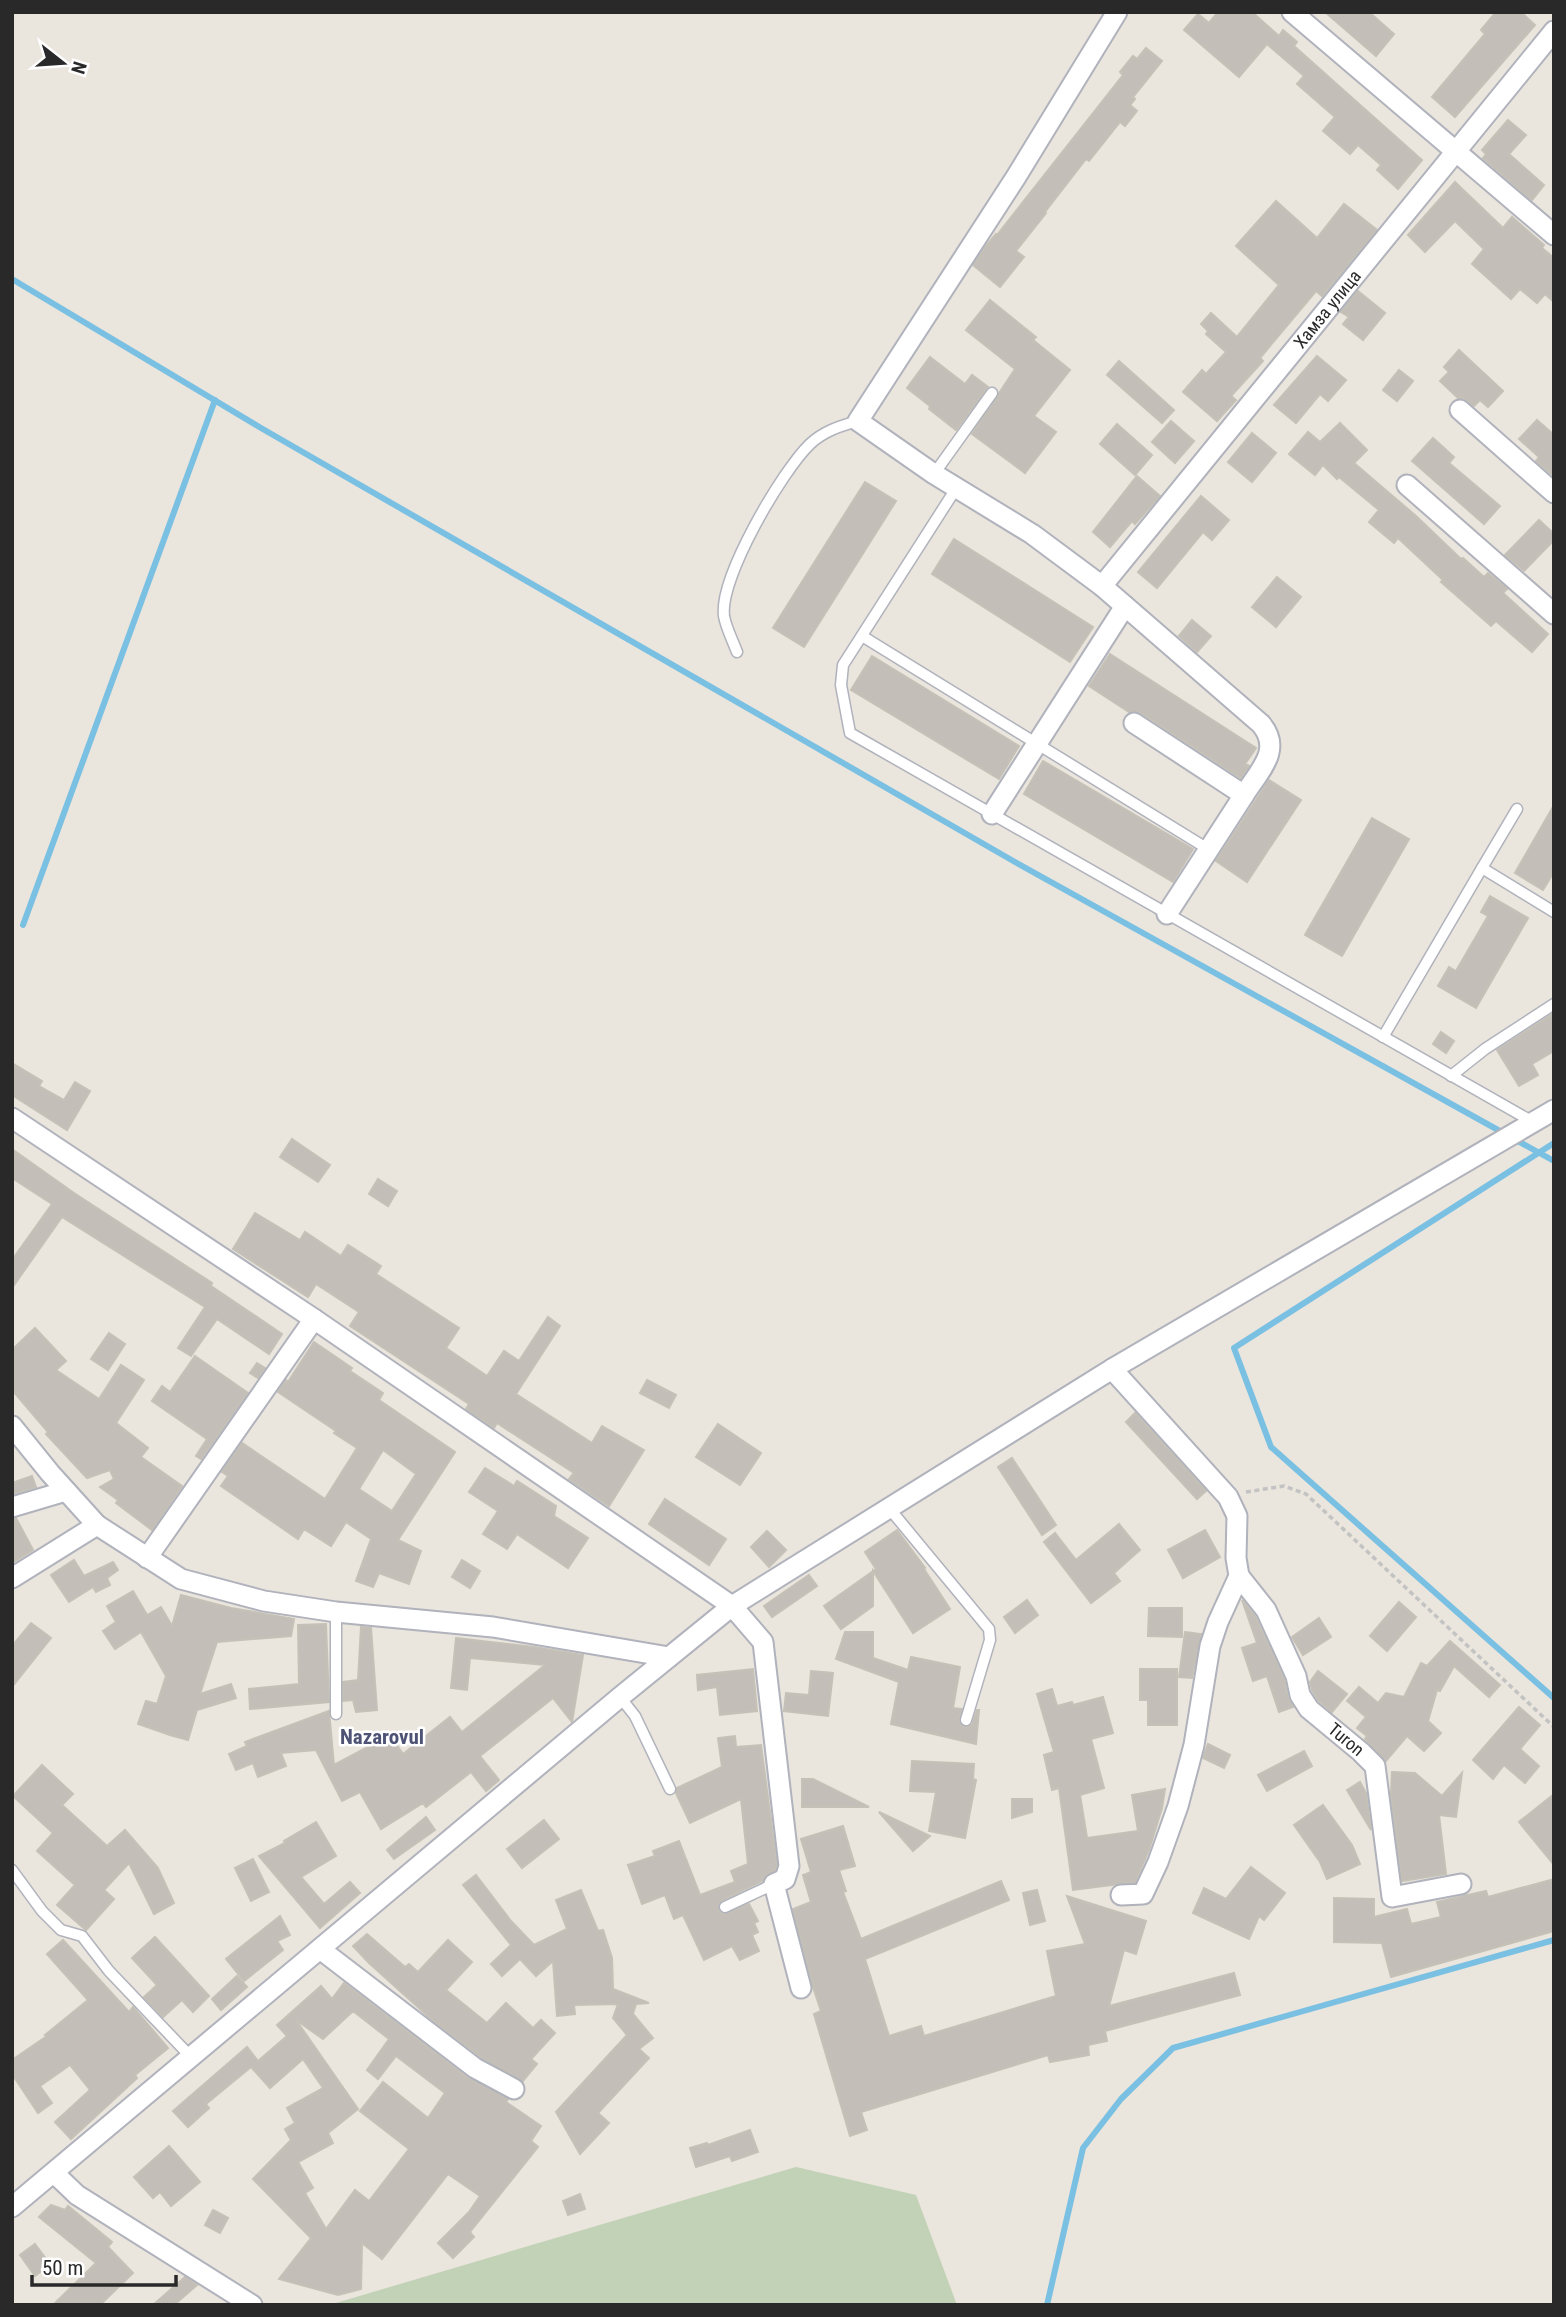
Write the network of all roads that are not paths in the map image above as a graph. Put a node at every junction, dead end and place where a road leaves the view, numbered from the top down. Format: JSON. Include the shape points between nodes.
{"nodes":[{"id":1,"x":1117,"y":12,"type":"edge"},
{"id":2,"x":1292,"y":12,"type":"edge"},
{"id":3,"x":1554,"y":31,"type":"edge"},
{"id":4,"x":1455,"y":150,"type":"junction"},
{"id":5,"x":1554,"y":235,"type":"edge"},
{"id":6,"x":992,"y":393,"type":"dead end"},
{"id":7,"x":1460,"y":410,"type":"dead end"},
{"id":8,"x":858,"y":421,"type":"junction"},
{"id":9,"x":934,"y":474,"type":"junction"},
{"id":10,"x":1407,"y":485,"type":"dead end"},
{"id":11,"x":957,"y":487,"type":"junction"},
{"id":12,"x":1554,"y":493,"type":"edge"},
{"id":13,"x":1102,"y":586,"type":"junction"},
{"id":14,"x":1125,"y":606,"type":"junction"},
{"id":15,"x":1554,"y":614,"type":"edge"},
{"id":16,"x":862,"y":636,"type":"junction"},
{"id":17,"x":737,"y":652,"type":"dead end"},
{"id":18,"x":1134,"y":723,"type":"dead end"},
{"id":19,"x":1037,"y":743,"type":"junction"},
{"id":20,"x":1244,"y":795,"type":"junction"},
{"id":21,"x":1517,"y":809,"type":"dead end"},
{"id":22,"x":992,"y":814,"type":"junction"},
{"id":23,"x":1208,"y":849,"type":"junction"},
{"id":24,"x":1482,"y":868,"type":"junction"},
{"id":25,"x":1554,"y":912,"type":"edge"},
{"id":26,"x":1167,"y":914,"type":"junction"},
{"id":27,"x":1554,"y":1004,"type":"edge"},
{"id":28,"x":1383,"y":1037,"type":"junction"},
{"id":29,"x":1451,"y":1076,"type":"junction"},
{"id":30,"x":1554,"y":1110,"type":"edge"},
{"id":31,"x":12,"y":1118,"type":"edge"},
{"id":32,"x":1528,"y":1126,"type":"junction"},
{"id":33,"x":314,"y":1319,"type":"junction"},
{"id":34,"x":1112,"y":1369,"type":"junction"},
{"id":35,"x":12,"y":1426,"type":"edge"},
{"id":36,"x":66,"y":1491,"type":"junction"},
{"id":37,"x":12,"y":1507,"type":"edge"},
{"id":38,"x":889,"y":1508,"type":"junction"},
{"id":39,"x":97,"y":1525,"type":"junction"},
{"id":40,"x":147,"y":1558,"type":"junction"},
{"id":41,"x":1239,"y":1576,"type":"junction"},
{"id":42,"x":12,"y":1578,"type":"edge"},
{"id":43,"x":732,"y":1606,"type":"junction"},
{"id":44,"x":336,"y":1612,"type":"junction"},
{"id":45,"x":669,"y":1657,"type":"junction"},
{"id":46,"x":620,"y":1697,"type":"junction"},
{"id":47,"x":337,"y":1714,"type":"dead end"},
{"id":48,"x":965,"y":1720,"type":"dead end"},
{"id":49,"x":670,"y":1789,"type":"dead end"},
{"id":50,"x":12,"y":1870,"type":"edge"},
{"id":51,"x":774,"y":1884,"type":"junction"},
{"id":52,"x":1461,"y":1884,"type":"dead end"},
{"id":53,"x":1121,"y":1895,"type":"dead end"},
{"id":54,"x":725,"y":1907,"type":"dead end"},
{"id":55,"x":320,"y":1949,"type":"junction"},
{"id":56,"x":801,"y":1988,"type":"dead end"},
{"id":57,"x":192,"y":2058,"type":"junction"},
{"id":58,"x":514,"y":2089,"type":"dead end"},
{"id":59,"x":54,"y":2173,"type":"junction"},
{"id":60,"x":12,"y":2207,"type":"edge"},
{"id":61,"x":251,"y":2305,"type":"edge"}],
"edges":[{"from":1,"to":8,"type":"street"},
{"from":2,"to":4,"type":"street"},
{"from":3,"to":4,"type":"street","name":"Хамза улица"},
{"from":4,"to":5,"type":"street"},
{"from":4,"to":13,"type":"street","name":"Хамза улица"},
{"from":6,"to":9,"type":"lane"},
{"from":7,"to":12,"type":"street"},
{"from":8,"to":9,"type":"street"},
{"from":8,"to":17,"type":"lane","via":[[833,427],[810,444],[746,542],[729,583],[724,616]]},
{"from":9,"to":11,"type":"street"},
{"from":10,"to":15,"type":"street"},
{"from":11,"to":13,"type":"street"},
{"from":11,"to":16,"type":"lane"},
{"from":13,"to":14,"type":"street"},
{"from":14,"to":19,"type":"street"},
{"from":14,"to":20,"type":"street","via":[[1269,734],[1271,748],[1265,764]]},
{"from":16,"to":19,"type":"lane"},
{"from":16,"to":22,"type":"lane","via":[[843,665],[841,685],[850,733]]},
{"from":18,"to":20,"type":"street"},
{"from":19,"to":22,"type":"street"},
{"from":19,"to":23,"type":"lane"},
{"from":20,"to":23,"type":"street"},
{"from":21,"to":24,"type":"lane"},
{"from":22,"to":26,"type":"lane"},
{"from":23,"to":26,"type":"street"},
{"from":24,"to":25,"type":"lane"},
{"from":24,"to":28,"type":"lane"},
{"from":26,"to":28,"type":"lane"},
{"from":27,"to":29,"type":"lane"},
{"from":28,"to":29,"type":"lane"},
{"from":29,"to":32,"type":"lane"},
{"from":30,"to":32,"type":"street"},
{"from":31,"to":33,"type":"street"},
{"from":32,"to":34,"type":"street"},
{"from":33,"to":40,"type":"street"},
{"from":33,"to":43,"type":"street"},
{"from":34,"to":38,"type":"street"},
{"from":34,"to":41,"type":"street","via":[[1228,1497],[1237,1516]]},
{"from":35,"to":36,"type":"street"},
{"from":36,"to":37,"type":"street"},
{"from":36,"to":39,"type":"street"},
{"from":38,"to":43,"type":"street"},
{"from":38,"to":48,"type":"lane","via":[[989,1629],[990,1640]]},
{"from":39,"to":40,"type":"street"},
{"from":39,"to":42,"type":"street"},
{"from":40,"to":44,"type":"street","via":[[181,1579],[264,1601]]},
{"from":41,"to":52,"type":"street","name":"Turon","via":[[1266,1610],[1309,1709],[1375,1766],[1392,1897]]},
{"from":41,"to":53,"type":"street","via":[[1210,1646],[1194,1745],[1158,1862],[1143,1894]]},
{"from":43,"to":45,"type":"street"},
{"from":43,"to":51,"type":"street","via":[[763,1642],[789,1866],[785,1879]]},
{"from":44,"to":45,"type":"street","via":[[494,1627]]},
{"from":44,"to":47,"type":"lane"},
{"from":45,"to":46,"type":"street"},
{"from":46,"to":49,"type":"lane","via":[[635,1716]]},
{"from":46,"to":55,"type":"street"},
{"from":50,"to":57,"type":"lane","via":[[51,1921],[61,1930],[82,1936]]},
{"from":51,"to":54,"type":"lane"},
{"from":51,"to":56,"type":"street"},
{"from":55,"to":57,"type":"street"},
{"from":55,"to":58,"type":"street","via":[[475,2068]]},
{"from":57,"to":59,"type":"street"},
{"from":59,"to":60,"type":"street"},
{"from":59,"to":61,"type":"street","via":[[77,2194]]}]}
